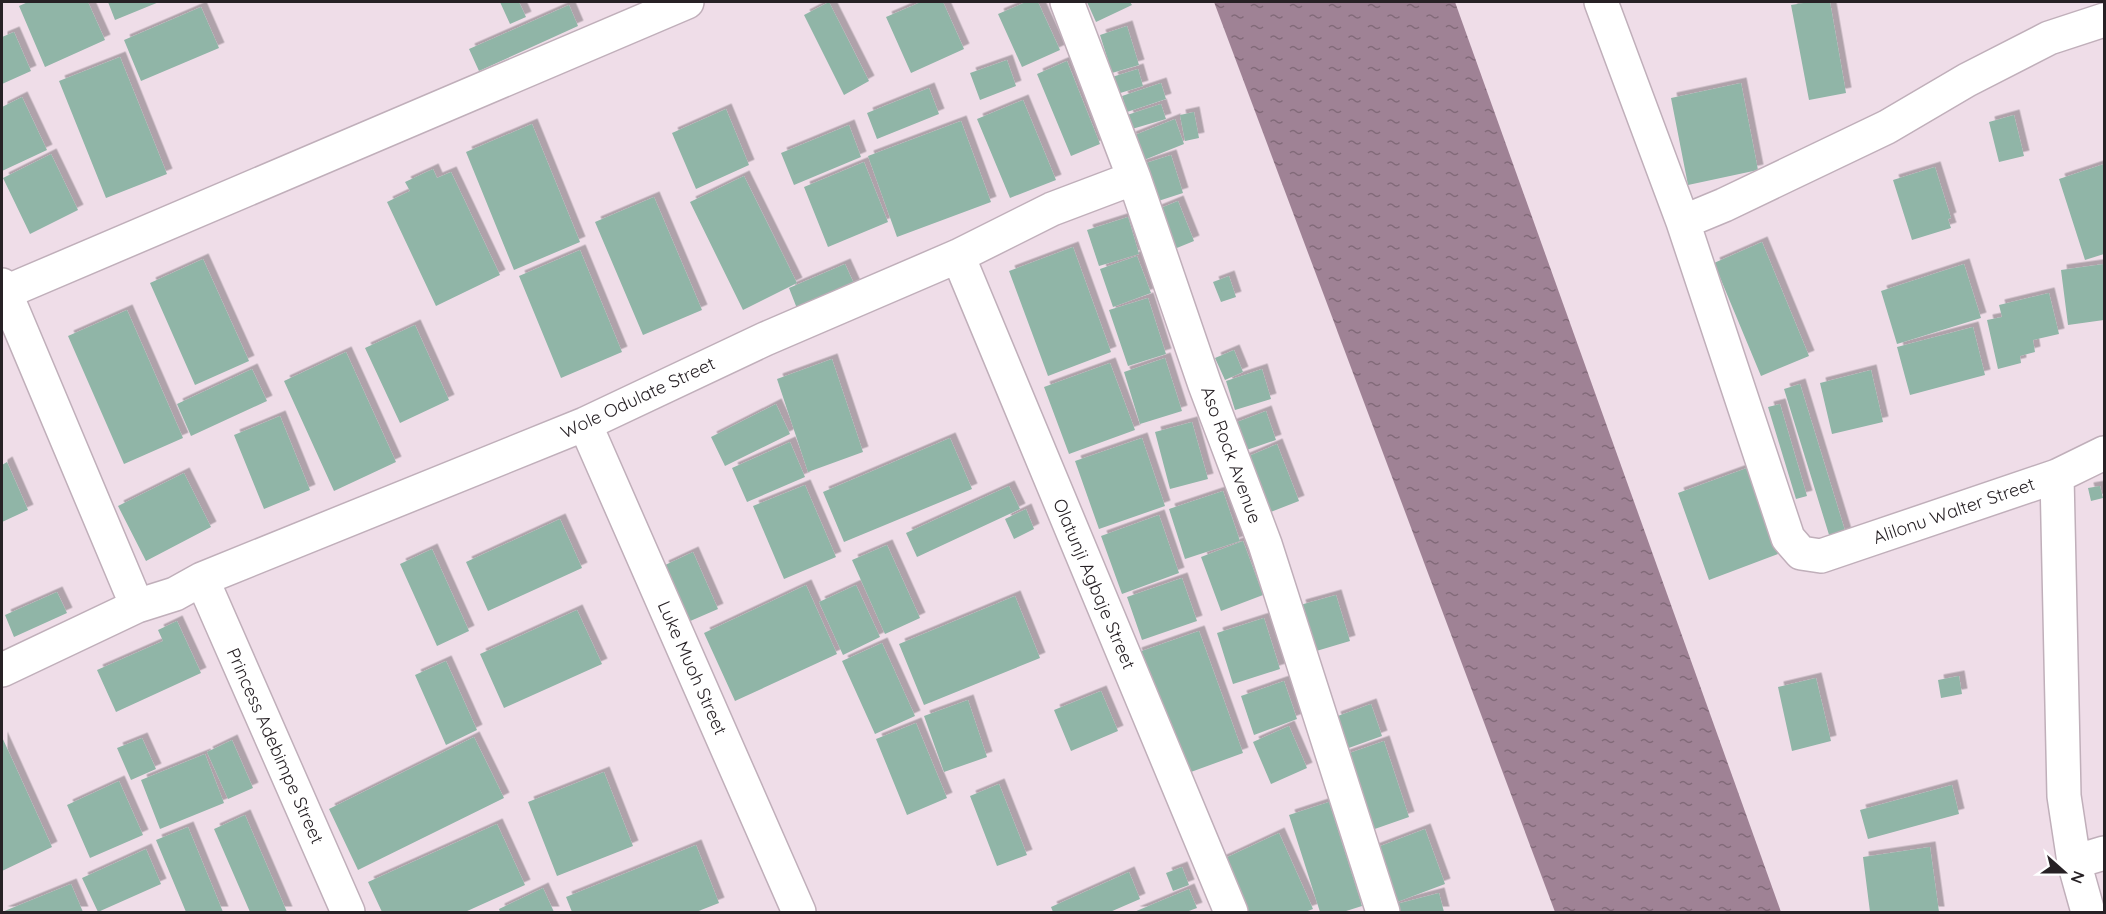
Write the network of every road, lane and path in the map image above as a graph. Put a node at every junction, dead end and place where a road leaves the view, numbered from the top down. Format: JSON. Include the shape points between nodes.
{"nodes":[{"id":1,"x":687,"y":2,"type":"edge"},
{"id":2,"x":1067,"y":2,"type":"edge"},
{"id":3,"x":1601,"y":2,"type":"edge"},
{"id":4,"x":2104,"y":20,"type":"edge"},
{"id":5,"x":1134,"y":178,"type":"junction"},
{"id":6,"x":1683,"y":222,"type":"junction"},
{"id":7,"x":957,"y":256,"type":"junction"},
{"id":8,"x":4,"y":289,"type":"edge"},
{"id":9,"x":585,"y":424,"type":"junction"},
{"id":10,"x":2104,"y":453,"type":"edge"},
{"id":11,"x":2057,"y":476,"type":"junction"},
{"id":12,"x":202,"y":579,"type":"junction"},
{"id":13,"x":137,"y":606,"type":"junction"},
{"id":14,"x":2,"y":670,"type":"edge"},
{"id":15,"x":2089,"y":858,"type":"edge"},
{"id":16,"x":348,"y":912,"type":"edge"},
{"id":17,"x":799,"y":912,"type":"edge"},
{"id":18,"x":1231,"y":912,"type":"edge"},
{"id":19,"x":1383,"y":912,"type":"edge"},
{"id":20,"x":2088,"y":912,"type":"edge"}],
"edges":[{"from":1,"to":8,"type":"street"},
{"from":2,"to":5,"type":"street","name":"Aso Rock Avenue"},
{"from":3,"to":6,"type":"street"},
{"from":4,"to":6,"type":"street","via":[[2049,38],[1887,127]]},
{"from":5,"to":7,"type":"street","name":"Wole Odulate Street","via":[[1052,209]]},
{"from":5,"to":19,"type":"street","name":"Aso Rock Avenue","via":[[1265,544]]},
{"from":6,"to":11,"type":"street","name":"Alilonu Walter Street","via":[[1788,538],[1801,553],[1821,556]]},
{"from":7,"to":9,"type":"street","name":"Wole Odulate Street","via":[[765,339]]},
{"from":7,"to":18,"type":"street","name":"Olatunji Agbaje Street"},
{"from":8,"to":13,"type":"street"},
{"from":9,"to":12,"type":"street","name":"Wole Odulate Street"},
{"from":9,"to":17,"type":"street","name":"Luke Muoh Street"},
{"from":10,"to":11,"type":"street","name":"Alilonu Walter Street"},
{"from":11,"to":15,"type":"street","via":[[2064,796]]},
{"from":12,"to":13,"type":"street","name":"Wole Odulate Street","via":[[175,594]]},
{"from":12,"to":16,"type":"street","name":"Princess Adebimpe Street"},
{"from":13,"to":14,"type":"street","name":"Wole Odulate Street"},
{"from":15,"to":20,"type":"street"}]}
